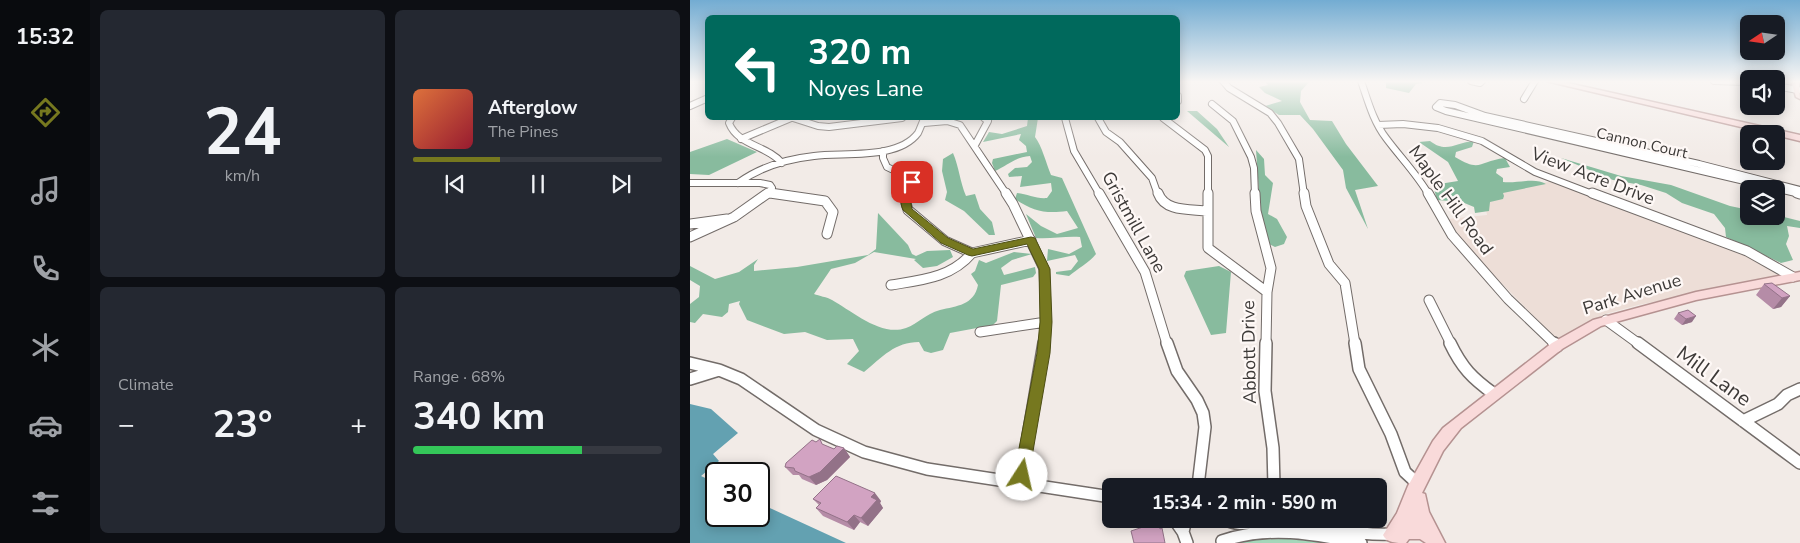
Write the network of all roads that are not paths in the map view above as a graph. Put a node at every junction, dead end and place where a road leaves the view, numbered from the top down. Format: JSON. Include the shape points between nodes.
{"nodes":[{"id":1,"x":1215,"y":106,"type":"edge"},
{"id":2,"x":1259,"y":106,"type":"edge"},
{"id":3,"x":1371,"y":106,"type":"edge"},
{"id":4,"x":1437,"y":106,"type":"edge"},
{"id":5,"x":1455,"y":106,"type":"edge"},
{"id":6,"x":1661,"y":106,"type":"edge"},
{"id":7,"x":731,"y":120,"type":"edge"},
{"id":8,"x":787,"y":120,"type":"edge"},
{"id":9,"x":798,"y":120,"type":"edge"},
{"id":10,"x":886,"y":120,"type":"edge"},
{"id":11,"x":924,"y":120,"type":"edge"},
{"id":12,"x":987,"y":120,"type":"edge"},
{"id":13,"x":1066,"y":120,"type":"edge"},
{"id":14,"x":1099,"y":120,"type":"edge"},
{"id":15,"x":1164,"y":120,"type":"edge"},
{"id":16,"x":1505,"y":122,"type":"junction"},
{"id":17,"x":1378,"y":125,"type":"junction"},
{"id":18,"x":1800,"y":138,"type":"edge"},
{"id":19,"x":741,"y":139,"type":"junction"},
{"id":20,"x":975,"y":145,"type":"junction"},
{"id":21,"x":883,"y":152,"type":"junction"},
{"id":22,"x":782,"y":164,"type":"junction"},
{"id":23,"x":753,"y":174,"type":"junction"},
{"id":24,"x":690,"y":183,"type":"edge"},
{"id":25,"x":738,"y":183,"type":"junction"},
{"id":26,"x":753,"y":183,"type":"junction"},
{"id":27,"x":717,"y":184,"type":"junction"},
{"id":28,"x":1799,"y":192,"type":"edge"},
{"id":29,"x":768,"y":193,"type":"junction"},
{"id":30,"x":1207,"y":211,"type":"junction"},
{"id":31,"x":730,"y":219,"type":"junction"},
{"id":32,"x":690,"y":224,"type":"edge"},
{"id":33,"x":827,"y":234,"type":"dead end"},
{"id":34,"x":690,"y":238,"type":"edge"},
{"id":35,"x":1031,"y":240,"type":"junction"},
{"id":36,"x":972,"y":253,"type":"junction"},
{"id":37,"x":1796,"y":277,"type":"edge"},
{"id":38,"x":891,"y":285,"type":"dead end"},
{"id":39,"x":1267,"y":292,"type":"junction"},
{"id":40,"x":1429,"y":300,"type":"dead end"},
{"id":41,"x":1606,"y":320,"type":"junction"},
{"id":42,"x":1046,"y":322,"type":"junction"},
{"id":43,"x":980,"y":332,"type":"dead end"},
{"id":44,"x":1557,"y":346,"type":"junction"},
{"id":45,"x":690,"y":363,"type":"edge"},
{"id":46,"x":719,"y":370,"type":"junction"},
{"id":47,"x":690,"y":379,"type":"edge"},
{"id":48,"x":1800,"y":389,"type":"edge"},
{"id":49,"x":1494,"y":394,"type":"junction"},
{"id":50,"x":1743,"y":421,"type":"junction"},
{"id":51,"x":1800,"y":463,"type":"edge"},
{"id":52,"x":1199,"y":478,"type":"edge"},
{"id":53,"x":1274,"y":478,"type":"edge"},
{"id":54,"x":1020,"y":484,"type":"junction"},
{"id":55,"x":1416,"y":491,"type":"junction"},
{"id":56,"x":1090,"y":495,"type":"junction"},
{"id":57,"x":1102,"y":496,"type":"edge"},
{"id":58,"x":1102,"y":499,"type":"edge"},
{"id":59,"x":1226,"y":528,"type":"edge"},
{"id":60,"x":1322,"y":528,"type":"edge"},
{"id":61,"x":1400,"y":535,"type":"edge"},
{"id":62,"x":1434,"y":539,"type":"edge"},
{"id":63,"x":1221,"y":542,"type":"edge"},
{"id":64,"x":1361,"y":543,"type":"edge"}],
"edges":[{"from":1,"to":39,"type":"street","via":[[1232,121],[1251,157],[1256,211],[1271,268]]},
{"from":2,"to":55,"type":"street","via":[[1278,123],[1299,160],[1306,206],[1328,264],[1345,284],[1359,369]]},
{"from":3,"to":17,"type":"street","name":"Maple Hill Road"},
{"from":4,"to":16,"type":"street","name":"Cannon Court"},
{"from":5,"to":16,"type":"street","name":"Cannon Court"},
{"from":6,"to":18,"type":"main road"},
{"from":7,"to":19,"type":"street","via":[[730,130]]},
{"from":8,"to":19,"type":"street"},
{"from":9,"to":10,"type":"street","via":[[829,127]]},
{"from":11,"to":20,"type":"street","via":[[954,121]]},
{"from":11,"to":21,"type":"street","via":[[914,139]]},
{"from":12,"to":20,"type":"street"},
{"from":13,"to":52,"type":"street","name":"Gristmill Lane","via":[[1074,151],[1145,272],[1174,364],[1203,412],[1205,427]]},
{"from":14,"to":30,"type":"street","via":[[1106,132],[1120,142],[1152,178],[1161,201],[1169,208]]},
{"from":15,"to":30,"type":"street","name":"Abbott Drive","via":[[1203,148],[1208,156]]},
{"from":16,"to":28,"type":"street","name":"Cannon Court"},
{"from":17,"to":37,"type":"street","name":"View Acre Drive","via":[[1419,126],[1475,138],[1535,172],[1747,251]]},
{"from":17,"to":44,"type":"street","name":"Maple Hill Road","via":[[1384,137],[1422,182],[1442,220],[1462,247],[1508,299]]},
{"from":19,"to":22,"type":"street","via":[[771,151]]},
{"from":20,"to":35,"type":"street","via":[[1014,204]]},
{"from":21,"to":22,"type":"street","via":[[812,156]]},
{"from":21,"to":36,"type":"street","via":[[888,169],[910,178],[912,182],[905,198],[908,210],[945,240]]},
{"from":22,"to":23,"type":"street"},
{"from":23,"to":25,"type":"street"},
{"from":23,"to":26,"type":"street","via":[[749,180]]},
{"from":23,"to":27,"type":"street"},
{"from":24,"to":27,"type":"street"},
{"from":25,"to":26,"type":"street"},
{"from":25,"to":27,"type":"street"},
{"from":26,"to":29,"type":"street","via":[[770,185],[772,188]]},
{"from":29,"to":31,"type":"street"},
{"from":29,"to":33,"type":"street","via":[[825,201],[831,205],[834,211]]},
{"from":30,"to":39,"type":"street","name":"Abbott Drive","via":[[1208,248]]},
{"from":31,"to":32,"type":"street"},
{"from":31,"to":34,"type":"street"},
{"from":35,"to":36,"type":"street"},
{"from":35,"to":42,"type":"street","via":[[1044,269]]},
{"from":36,"to":38,"type":"street","via":[[951,272]]},
{"from":37,"to":41,"type":"main road","name":"Park Avenue","via":[[1696,296]]},
{"from":39,"to":53,"type":"street","name":"Abbott Drive","via":[[1265,391]]},
{"from":40,"to":49,"type":"street","via":[[1457,357],[1472,378]]},
{"from":41,"to":44,"type":"main road","name":"Park Avenue"},
{"from":41,"to":50,"type":"street","name":"Mill Lane"},
{"from":42,"to":43,"type":"street"},
{"from":42,"to":54,"type":"street"},
{"from":44,"to":49,"type":"main road","name":"Park Avenue"},
{"from":45,"to":46,"type":"street"},
{"from":46,"to":47,"type":"street"},
{"from":46,"to":54,"type":"street","via":[[748,383],[816,430],[854,449],[915,467]]},
{"from":48,"to":50,"type":"street"},
{"from":49,"to":55,"type":"main road","name":"Park Avenue","via":[[1448,432]]},
{"from":50,"to":51,"type":"street","name":"Mill Lane"},
{"from":54,"to":56,"type":"street"},
{"from":55,"to":61,"type":"main road","name":"Park Avenue","via":[[1403,519]]},
{"from":55,"to":62,"type":"main road","via":[[1421,513]]},
{"from":56,"to":57,"type":"street"},
{"from":56,"to":58,"type":"street"},
{"from":59,"to":63,"type":"street"},
{"from":60,"to":61,"type":"street","via":[[1364,535]]},
{"from":61,"to":62,"type":"main road","via":[[1418,529]]},
{"from":63,"to":64,"type":"street","via":[[1242,535],[1272,532],[1310,533]]}]}
